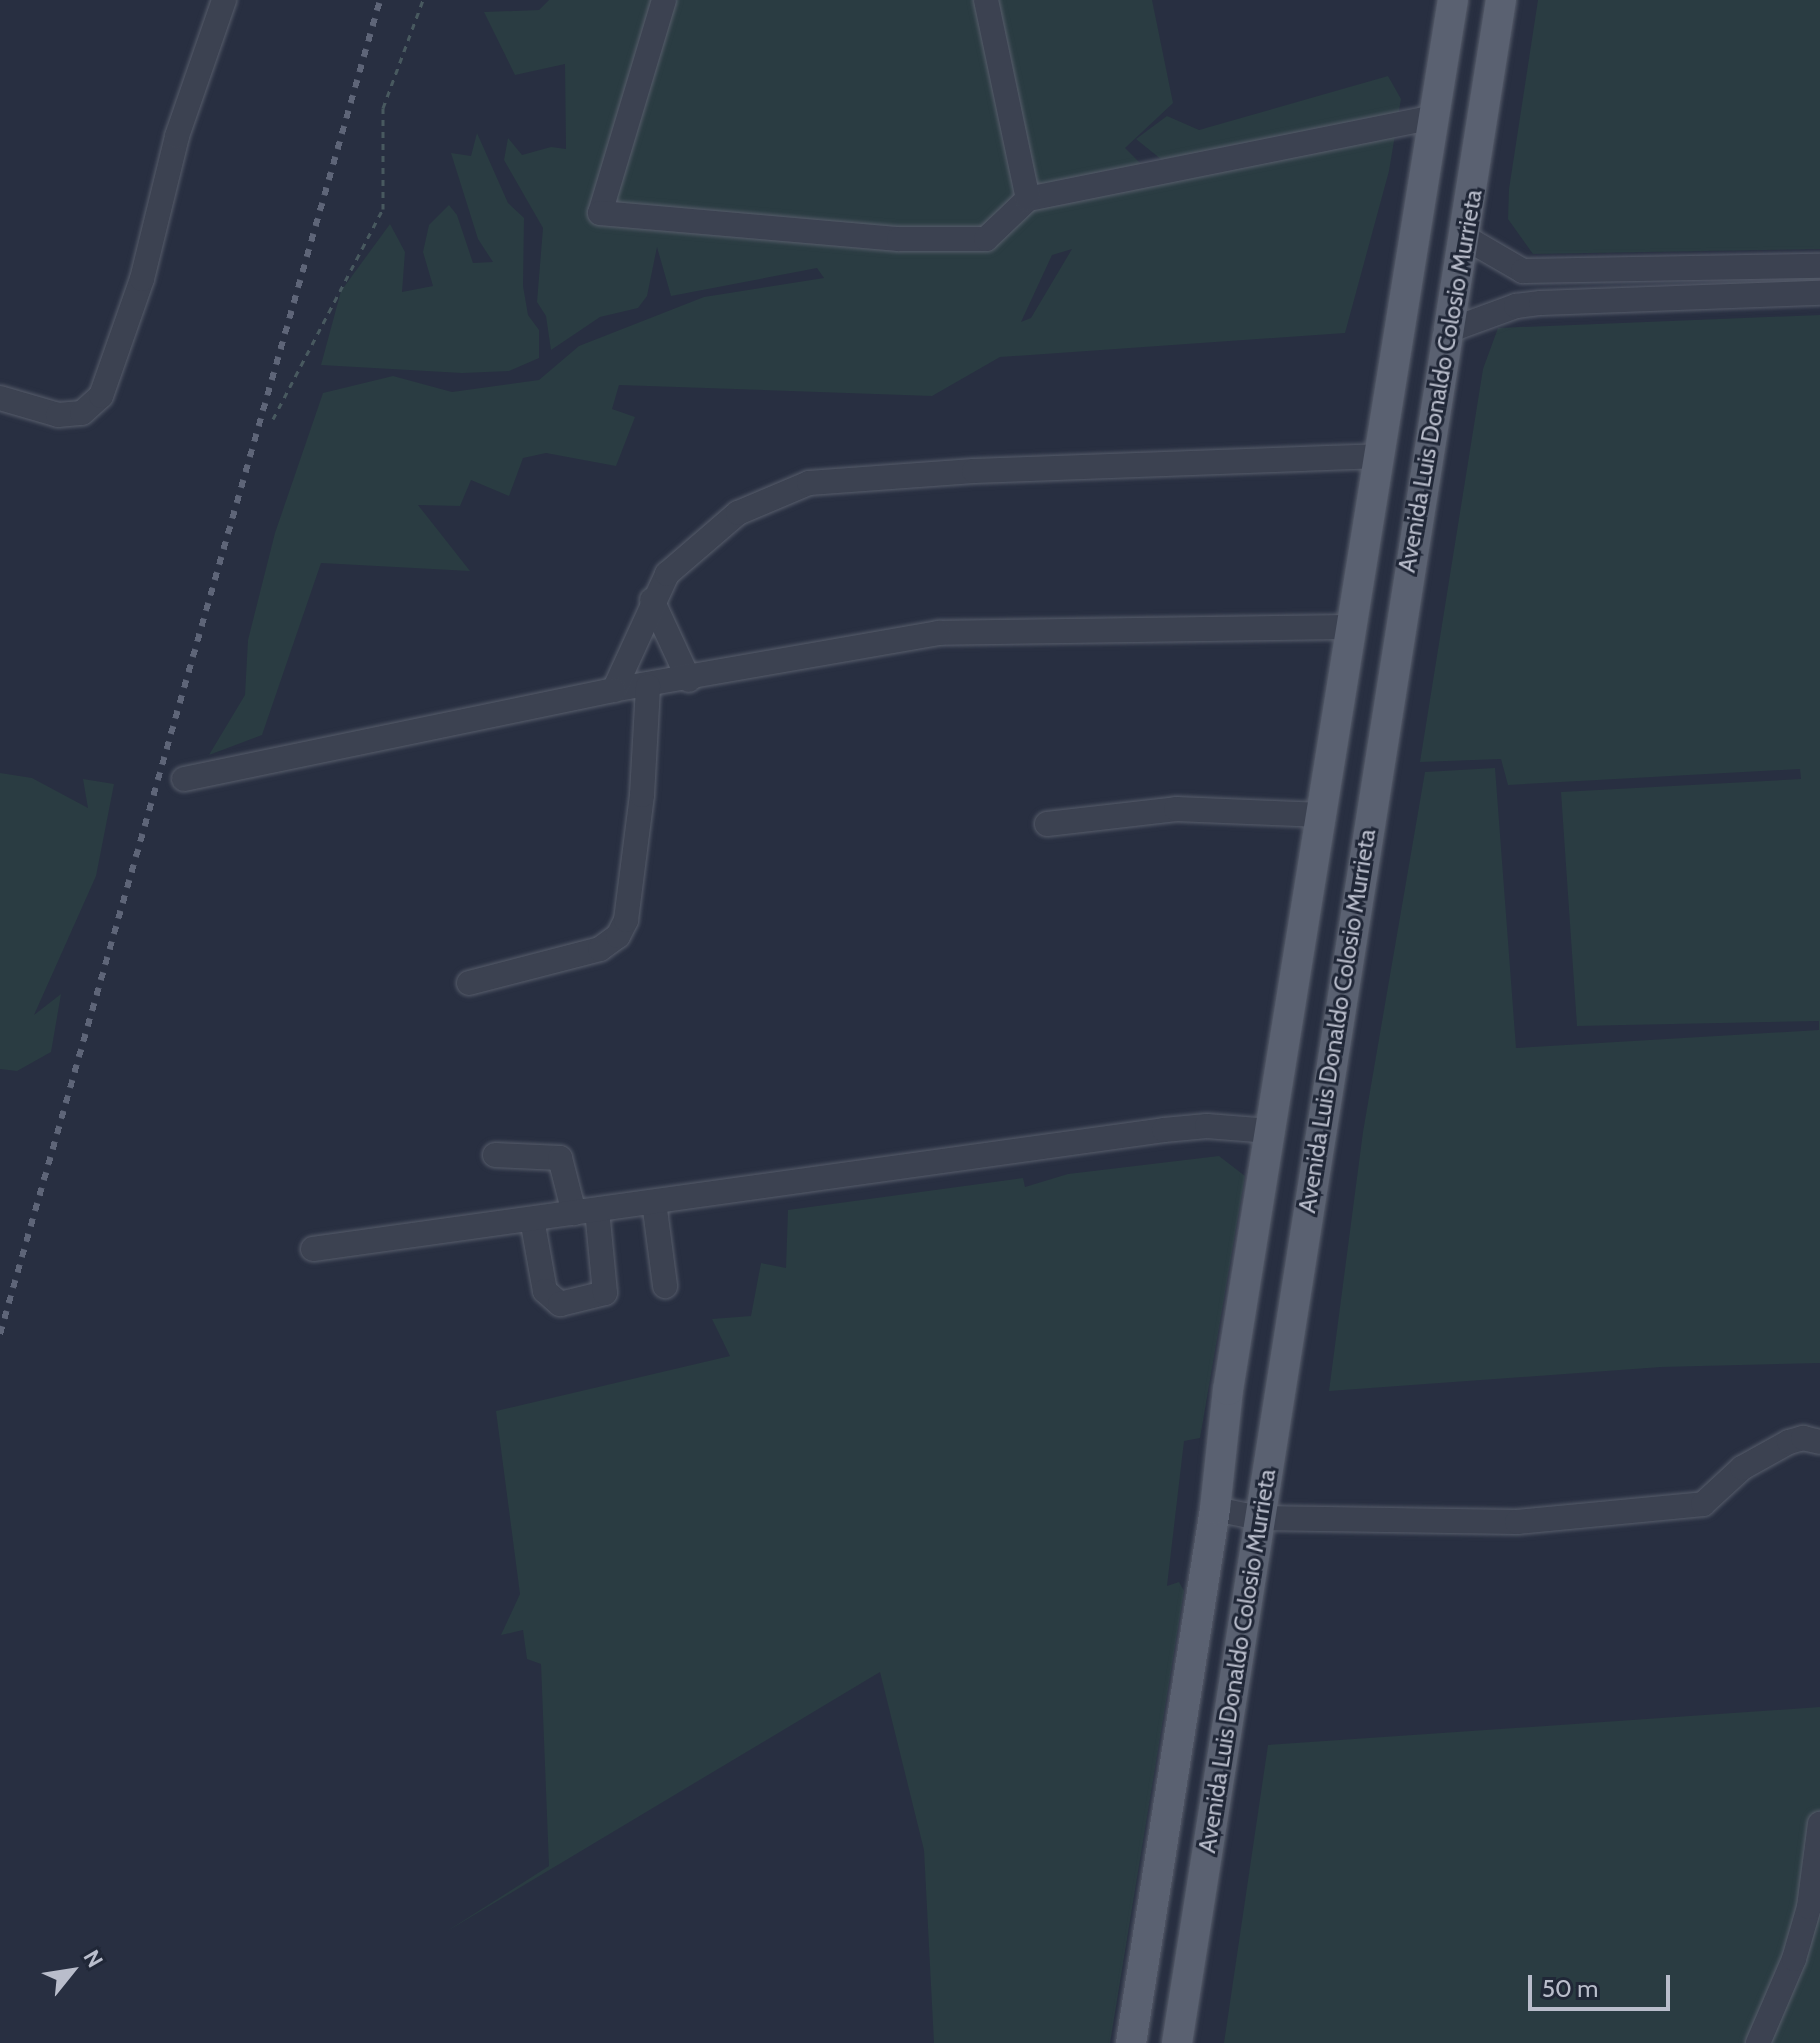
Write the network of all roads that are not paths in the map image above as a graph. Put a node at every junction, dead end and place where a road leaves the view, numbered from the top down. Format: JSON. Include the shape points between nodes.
{"nodes":[{"id":1,"x":224,"y":0,"type":"edge"},
{"id":2,"x":664,"y":0,"type":"edge"},
{"id":3,"x":986,"y":0,"type":"edge"},
{"id":4,"x":1453,"y":0,"type":"edge"},
{"id":5,"x":1501,"y":0,"type":"edge"},
{"id":6,"x":1435,"y":117,"type":"junction"},
{"id":7,"x":1028,"y":199,"type":"junction"},
{"id":8,"x":1466,"y":238,"type":"junction"},
{"id":9,"x":1820,"y":266,"type":"edge"},
{"id":10,"x":1523,"y":271,"type":"junction"},
{"id":11,"x":1820,"y":293,"type":"edge"},
{"id":12,"x":1516,"y":306,"type":"junction"},
{"id":13,"x":1445,"y":332,"type":"junction"},
{"id":14,"x":0,"y":398,"type":"edge"},
{"id":15,"x":1380,"y":456,"type":"junction"},
{"id":16,"x":652,"y":600,"type":"junction"},
{"id":17,"x":1351,"y":627,"type":"junction"},
{"id":18,"x":1398,"y":635,"type":"junction"},
{"id":19,"x":689,"y":680,"type":"junction"},
{"id":20,"x":648,"y":686,"type":"junction"},
{"id":21,"x":614,"y":690,"type":"junction"},
{"id":22,"x":184,"y":779,"type":"dead end"},
{"id":23,"x":1322,"y":815,"type":"junction"},
{"id":24,"x":1047,"y":824,"type":"dead end"},
{"id":25,"x":469,"y":983,"type":"dead end"},
{"id":26,"x":1270,"y":1131,"type":"junction"},
{"id":27,"x":495,"y":1155,"type":"dead end"},
{"id":28,"x":654,"y":1202,"type":"junction"},
{"id":29,"x":586,"y":1212,"type":"junction"},
{"id":30,"x":532,"y":1219,"type":"junction"},
{"id":31,"x":313,"y":1249,"type":"dead end"},
{"id":32,"x":665,"y":1286,"type":"dead end"},
{"id":33,"x":1820,"y":1442,"type":"edge"},
{"id":34,"x":1215,"y":1509,"type":"junction"},
{"id":35,"x":1259,"y":1518,"type":"junction"},
{"id":36,"x":1820,"y":1824,"type":"edge"},
{"id":37,"x":1131,"y":2043,"type":"edge"},
{"id":38,"x":1177,"y":2043,"type":"edge"},
{"id":39,"x":1758,"y":2043,"type":"edge"}],
"edges":[{"from":1,"to":14,"type":"lane","via":[[177,136],[142,279],[101,396],[82,413],[58,415]]},
{"from":2,"to":7,"type":"lane","via":[[600,213],[899,239],[986,239]]},
{"from":3,"to":7,"type":"lane"},
{"from":4,"to":6,"type":"main road","name":"Avenida Luis Donaldo Colosio Murrieta"},
{"from":5,"to":8,"type":"main road","name":"Avenida Luis Donaldo Colosio Murrieta"},
{"from":6,"to":7,"type":"lane"},
{"from":6,"to":15,"type":"main road","name":"Avenida Luis Donaldo Colosio Murrieta"},
{"from":8,"to":10,"type":"lane"},
{"from":8,"to":13,"type":"main road","name":"Avenida Luis Donaldo Colosio Murrieta"},
{"from":9,"to":10,"type":"lane"},
{"from":10,"to":12,"type":"lane"},
{"from":11,"to":12,"type":"lane"},
{"from":12,"to":13,"type":"lane"},
{"from":13,"to":18,"type":"main road","name":"Avenida Luis Donaldo Colosio Murrieta"},
{"from":15,"to":16,"type":"lane","via":[[974,471],[809,483],[738,513],[704,538],[667,574]]},
{"from":15,"to":17,"type":"main road","name":"Avenida Luis Donaldo Colosio Murrieta"},
{"from":16,"to":19,"type":"lane"},
{"from":16,"to":21,"type":"lane"},
{"from":17,"to":18,"type":"main road"},
{"from":17,"to":19,"type":"lane","via":[[939,633]]},
{"from":17,"to":23,"type":"main road","name":"Avenida Luis Donaldo Colosio Murrieta"},
{"from":18,"to":35,"type":"main road","name":"Avenida Luis Donaldo Colosio Murrieta"},
{"from":19,"to":20,"type":"lane"},
{"from":20,"to":21,"type":"lane"},
{"from":20,"to":25,"type":"lane","via":[[642,795],[626,920],[618,936],[600,949]]},
{"from":21,"to":22,"type":"lane"},
{"from":23,"to":24,"type":"lane","via":[[1176,809]]},
{"from":23,"to":26,"type":"main road","name":"Avenida Luis Donaldo Colosio Murrieta"},
{"from":26,"to":28,"type":"lane","via":[[1207,1126],[1164,1130]]},
{"from":26,"to":34,"type":"main road","name":"Avenida Luis Donaldo Colosio Murrieta"},
{"from":27,"to":29,"type":"lane","via":[[560,1158]]},
{"from":28,"to":29,"type":"lane"},
{"from":28,"to":32,"type":"lane"},
{"from":29,"to":30,"type":"lane"},
{"from":29,"to":30,"type":"lane","via":[[605,1293],[560,1304],[545,1291]]},
{"from":30,"to":31,"type":"lane"},
{"from":33,"to":35,"type":"lane","via":[[1789,1442],[1742,1468],[1703,1504],[1517,1522]]},
{"from":34,"to":35,"type":"lane"},
{"from":34,"to":37,"type":"main road","name":"Avenida Luis Donaldo Colosio Murrieta"},
{"from":35,"to":38,"type":"main road","name":"Avenida Luis Donaldo Colosio Murrieta"},
{"from":36,"to":39,"type":"lane","via":[[1809,1907],[1794,1959]]}]}
